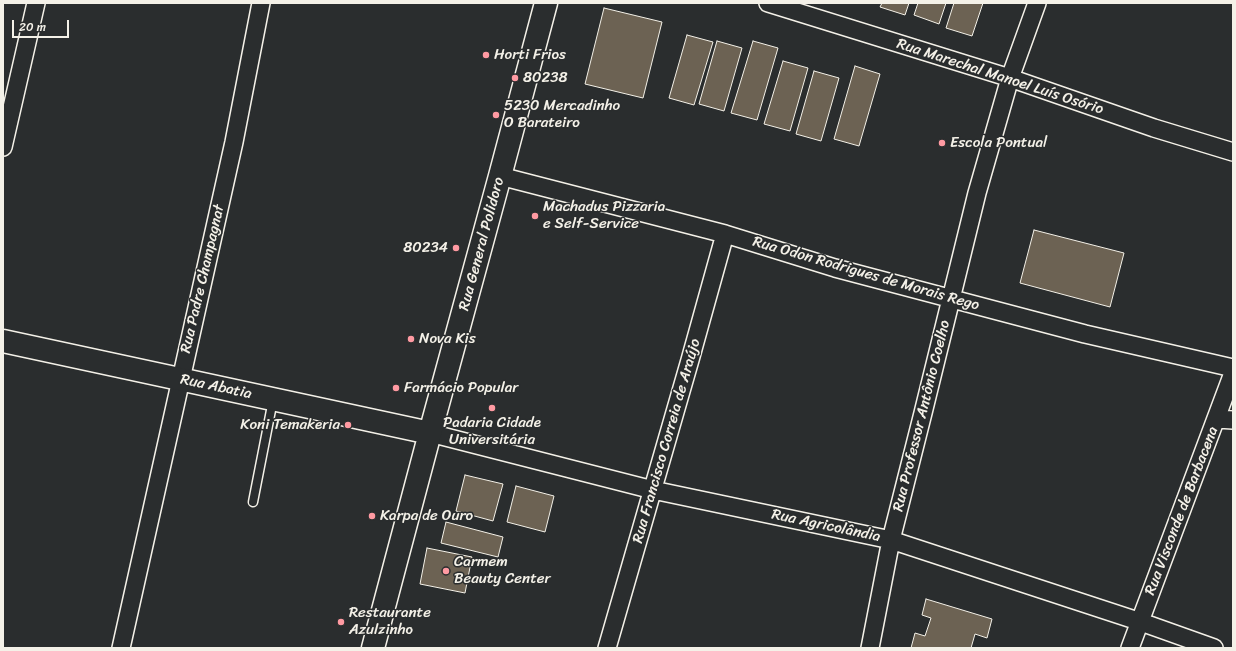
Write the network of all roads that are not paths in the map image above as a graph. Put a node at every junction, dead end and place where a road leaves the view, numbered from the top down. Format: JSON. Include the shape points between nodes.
{"nodes":[{"id":1,"x":36,"y":3,"type":"edge"},
{"id":2,"x":261,"y":3,"type":"edge"},
{"id":3,"x":546,"y":3,"type":"edge"},
{"id":4,"x":768,"y":3,"type":"edge"},
{"id":5,"x":1037,"y":3,"type":"edge"},
{"id":6,"x":1010,"y":78,"type":"junction"},
{"id":7,"x":3,"y":147,"type":"edge"},
{"id":8,"x":1233,"y":152,"type":"edge"},
{"id":9,"x":500,"y":176,"type":"junction"},
{"id":10,"x":725,"y":234,"type":"junction"},
{"id":11,"x":951,"y":298,"type":"junction"},
{"id":12,"x":3,"y":341,"type":"edge"},
{"id":13,"x":1233,"y":368,"type":"edge"},
{"id":14,"x":1233,"y":373,"type":"edge"},
{"id":15,"x":180,"y":379,"type":"junction"},
{"id":16,"x":273,"y":399,"type":"junction"},
{"id":17,"x":1225,"y":420,"type":"edge"},
{"id":18,"x":430,"y":433,"type":"junction"},
{"id":19,"x":653,"y":490,"type":"junction"},
{"id":20,"x":253,"y":502,"type":"dead end"},
{"id":21,"x":891,"y":540,"type":"junction"},
{"id":22,"x":1141,"y":622,"type":"junction"},
{"id":23,"x":121,"y":648,"type":"edge"},
{"id":24,"x":373,"y":648,"type":"edge"},
{"id":25,"x":607,"y":648,"type":"edge"},
{"id":26,"x":870,"y":648,"type":"edge"},
{"id":27,"x":1130,"y":648,"type":"edge"},
{"id":28,"x":1214,"y":648,"type":"edge"}],
"edges":[{"from":1,"to":7,"type":"street"},
{"from":2,"to":15,"type":"street","name":"Rua Padre Champagnat","via":[[234,142]]},
{"from":3,"to":9,"type":"street","name":"Rua General Polidoro"},
{"from":4,"to":6,"type":"street","name":"Rua Marechal Manoel Luís Osório"},
{"from":5,"to":6,"type":"street","name":"Rua Professor Antônio Coelho"},
{"from":6,"to":8,"type":"street","name":"Rua Marechal Manoel Luís Osório","via":[[1154,128]]},
{"from":6,"to":11,"type":"street","name":"Rua Professor Antônio Coelho","via":[[977,192]]},
{"from":9,"to":10,"type":"street","name":"Rua Odon Rodrigues de Morais Rego"},
{"from":9,"to":18,"type":"street","name":"Rua General Polidoro"},
{"from":10,"to":11,"type":"street","name":"Rua Odon Rodrigues de Morais Rego","via":[[834,268]]},
{"from":10,"to":19,"type":"street","name":"Rua Francisco Correia de Araújo"},
{"from":11,"to":13,"type":"street","name":"Rua Odon Rodrigues de Morais Rego","via":[[1085,334]]},
{"from":11,"to":21,"type":"street","name":"Rua Professor Antônio Coelho"},
{"from":12,"to":15,"type":"street","name":"Rua Abatia"},
{"from":14,"to":17,"type":"street","name":"Rua Visconde de Barbacena"},
{"from":15,"to":16,"type":"street","name":"Rua Abatia"},
{"from":15,"to":23,"type":"street","name":"Rua Padre Champagnat"},
{"from":16,"to":18,"type":"street","name":"Rua Abatia"},
{"from":16,"to":20,"type":"lane"},
{"from":17,"to":22,"type":"street","name":"Rua Visconde de Barbacena"},
{"from":18,"to":19,"type":"street","name":"Rua Agricolândia"},
{"from":18,"to":24,"type":"street","name":"Rua General Polidoro"},
{"from":19,"to":21,"type":"street","name":"Rua Agricolândia"},
{"from":19,"to":25,"type":"street","name":"Rua Francisco Correia de Araújo"},
{"from":21,"to":22,"type":"street","name":"Rua Agricolândia"},
{"from":21,"to":26,"type":"street","name":"Rua Professor Antônio Coelho"},
{"from":22,"to":27,"type":"street","name":"Rua Visconde de Barbacena"},
{"from":22,"to":28,"type":"street","name":"Rua Agricolândia"}]}
